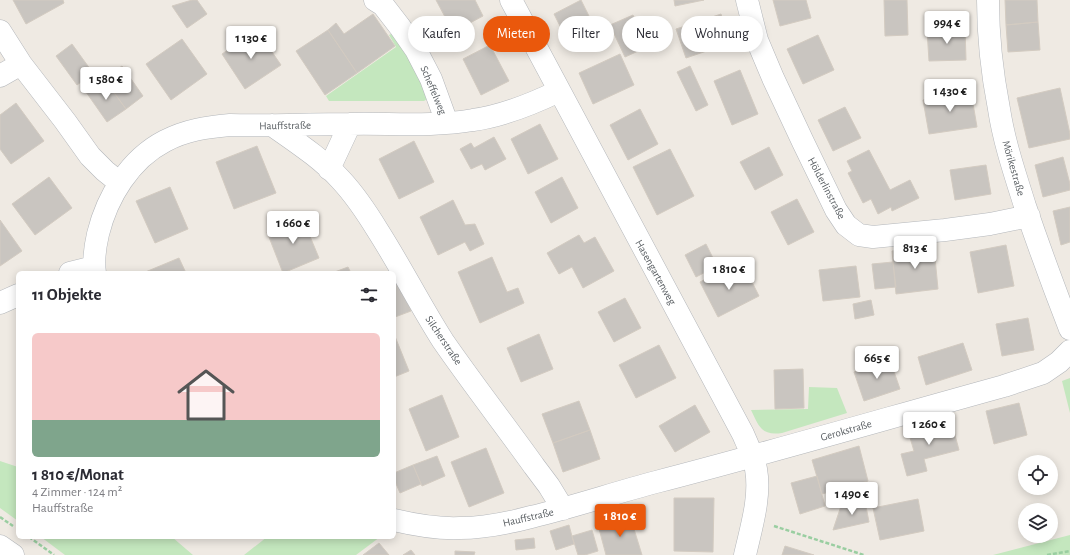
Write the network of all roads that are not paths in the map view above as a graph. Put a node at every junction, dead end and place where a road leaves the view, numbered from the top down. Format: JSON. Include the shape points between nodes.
{"nodes":[{"id":1,"x":375,"y":0,"type":"edge"},
{"id":2,"x":510,"y":0,"type":"edge"},
{"id":3,"x":747,"y":0,"type":"edge"},
{"id":4,"x":988,"y":0,"type":"edge"},
{"id":5,"x":0,"y":31,"type":"edge"},
{"id":6,"x":21,"y":64,"type":"junction"},
{"id":7,"x":0,"y":76,"type":"edge"},
{"id":8,"x":560,"y":91,"type":"junction"},
{"id":9,"x":448,"y":123,"type":"junction"},
{"id":10,"x":350,"y":124,"type":"junction"},
{"id":11,"x":272,"y":125,"type":"junction"},
{"id":12,"x":329,"y":169,"type":"junction"},
{"id":13,"x":120,"y":183,"type":"junction"},
{"id":14,"x":1029,"y":216,"type":"junction"},
{"id":15,"x":94,"y":270,"type":"edge"},
{"id":16,"x":16,"y":296,"type":"edge"},
{"id":17,"x":0,"y":303,"type":"edge"},
{"id":18,"x":1070,"y":329,"type":"edge"},
{"id":19,"x":1070,"y":343,"type":"edge"},
{"id":20,"x":1070,"y":351,"type":"edge"},
{"id":21,"x":752,"y":457,"type":"junction"},
{"id":22,"x":563,"y":509,"type":"junction"},
{"id":23,"x":396,"y":520,"type":"edge"},
{"id":24,"x":0,"y":546,"type":"edge"},
{"id":25,"x":12,"y":555,"type":"edge"},
{"id":26,"x":745,"y":555,"type":"edge"}],
"edges":[{"from":1,"to":9,"type":"street","name":"Scheffelweg","via":[[383,5],[416,50],[431,79]]},
{"from":2,"to":8,"type":"street","name":"Hasengartenweg"},
{"from":3,"to":14,"type":"street","name":"Hölderlinstraße","via":[[757,40],[803,142],[836,210],[846,225],[859,235],[873,237],[944,230]]},
{"from":4,"to":14,"type":"street","name":"Mörikestraße","via":[[990,46],[999,110],[1011,161]]},
{"from":5,"to":6,"type":"street"},
{"from":6,"to":7,"type":"street"},
{"from":6,"to":13,"type":"street","via":[[90,156]]},
{"from":8,"to":9,"type":"street","name":"Hauffstraße","via":[[498,115]]},
{"from":8,"to":21,"type":"street","name":"Hasengartenweg","via":[[743,434]]},
{"from":9,"to":10,"type":"street","name":"Hauffstraße"},
{"from":10,"to":11,"type":"street","name":"Hauffstraße"},
{"from":10,"to":12,"type":"street"},
{"from":11,"to":12,"type":"street","name":"Silcherstraße"},
{"from":11,"to":13,"type":"street","name":"Hauffstraße","via":[[230,125],[182,134],[148,151]]},
{"from":12,"to":22,"type":"street","name":"Silcherstraße","via":[[367,214],[443,340]]},
{"from":13,"to":15,"type":"street","name":"Hauffstraße","via":[[101,221],[94,253]]},
{"from":14,"to":18,"type":"street","name":"Mörikestraße"},
{"from":16,"to":17,"type":"street"},
{"from":18,"to":19,"type":"street"},
{"from":20,"to":21,"type":"street","name":"Gerokstraße","via":[[1043,373],[1004,386]]},
{"from":21,"to":22,"type":"street","name":"Hauffstraße"},
{"from":21,"to":26,"type":"street","name":"Hasengartenweg","via":[[756,469],[756,501]]},
{"from":22,"to":23,"type":"street","name":"Hauffstraße","via":[[514,521],[468,528],[444,528]]},
{"from":24,"to":25,"type":"street"}]}
